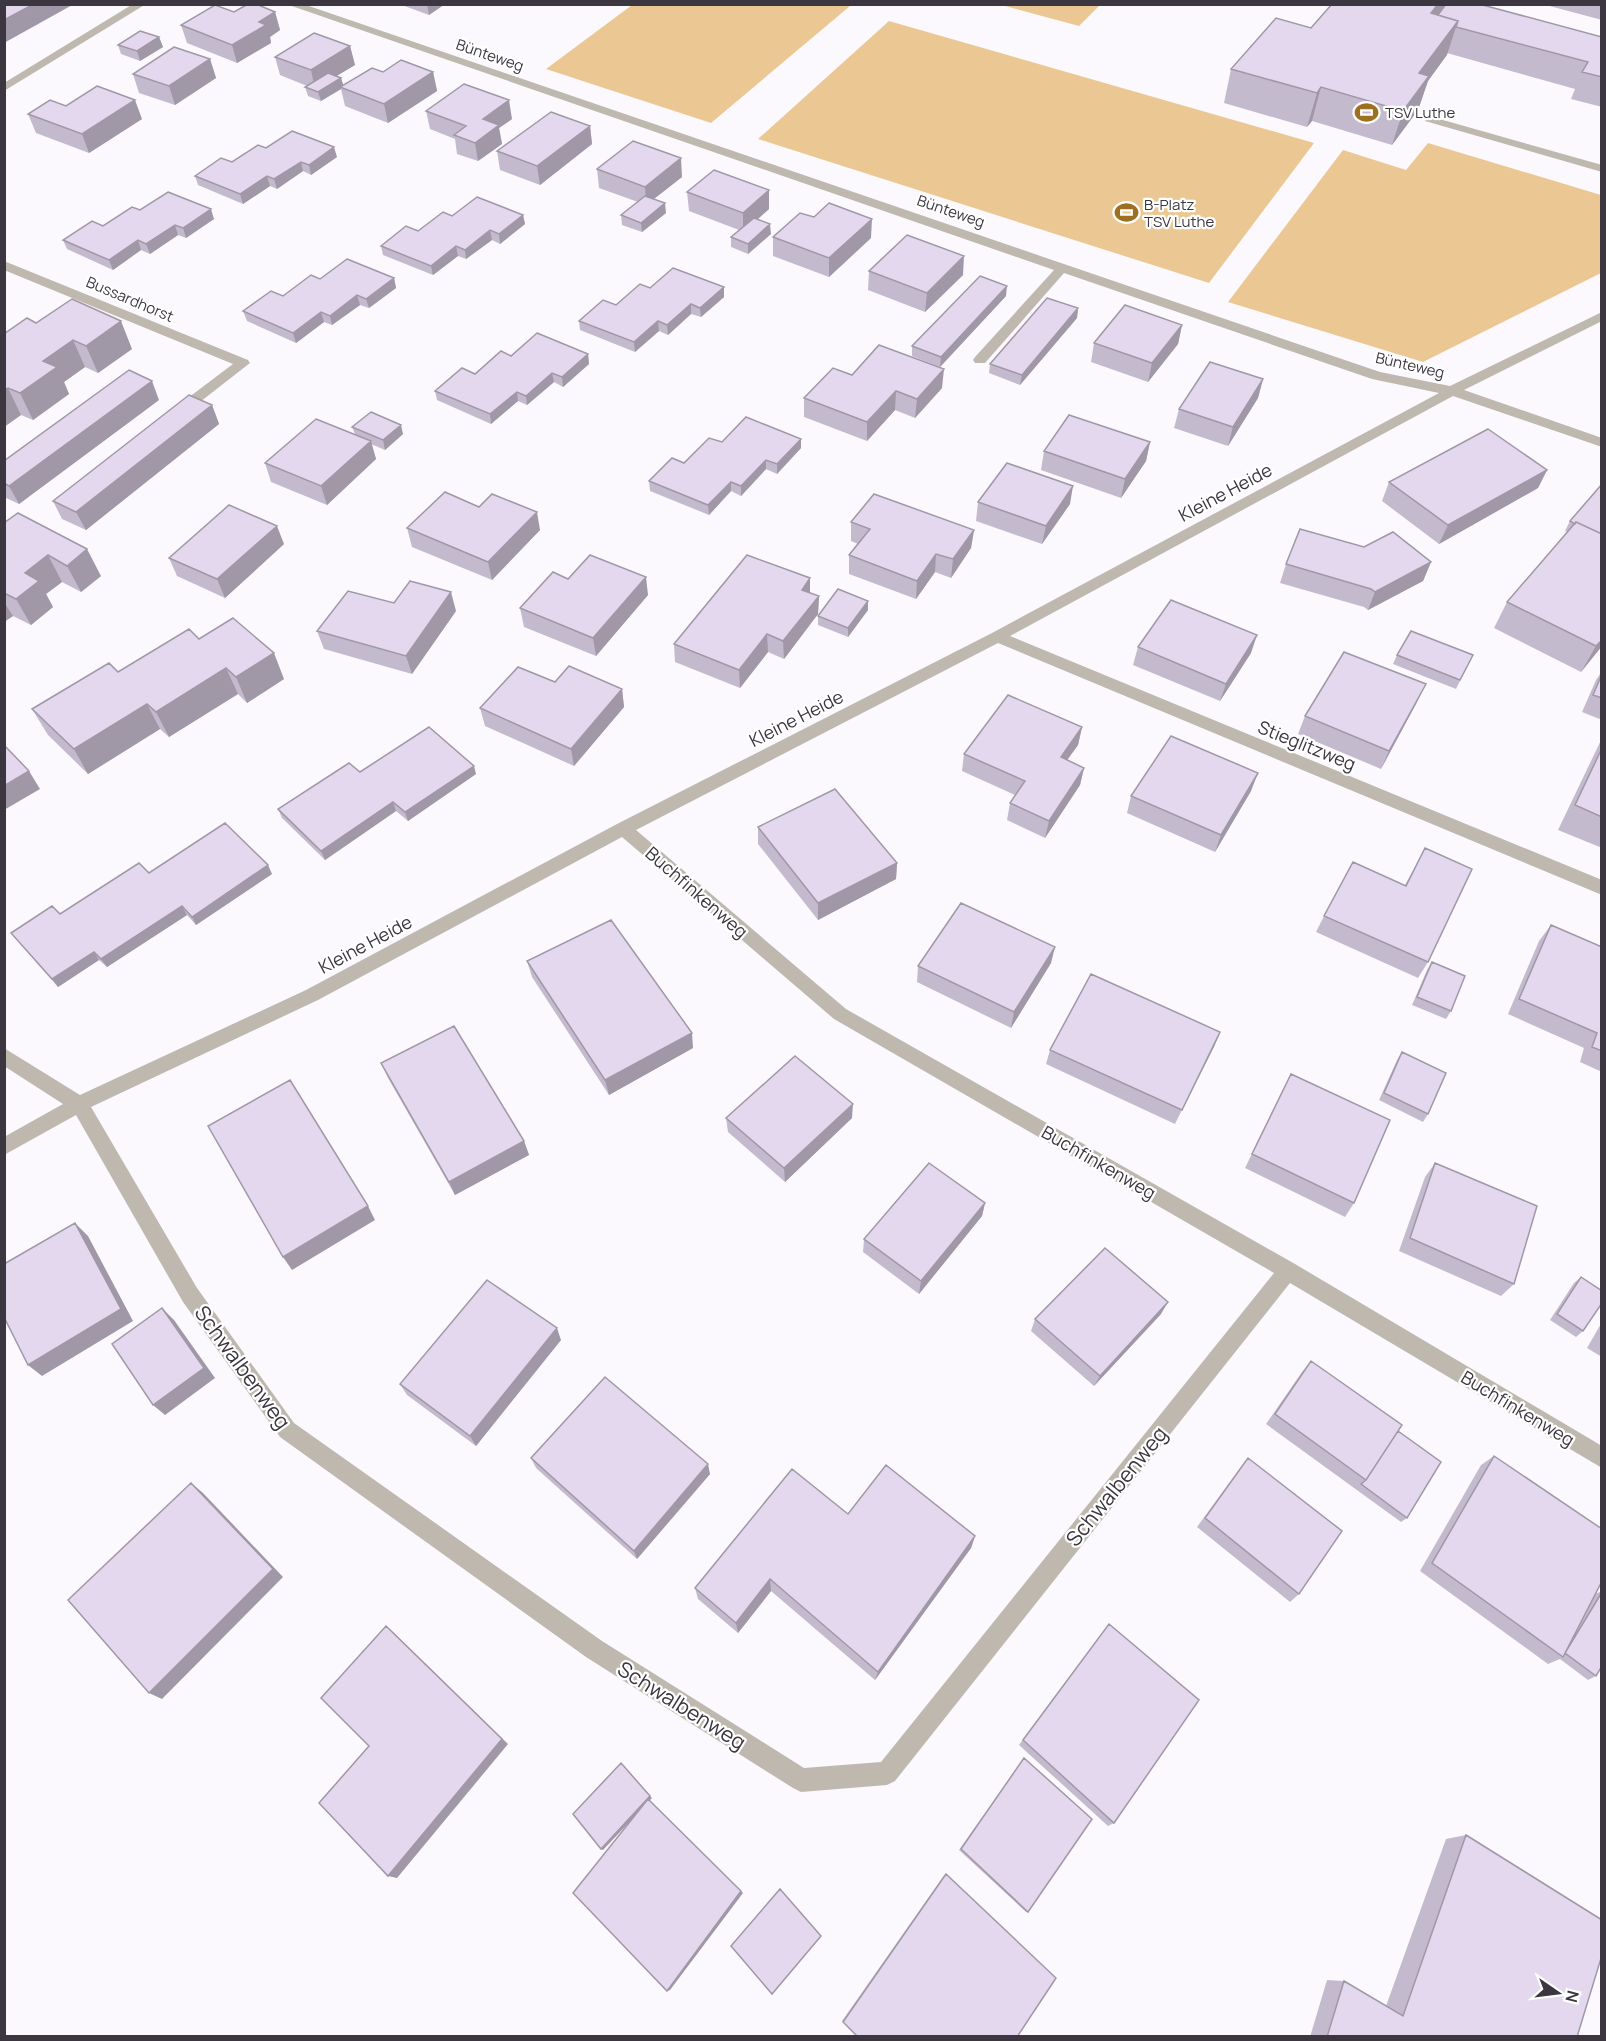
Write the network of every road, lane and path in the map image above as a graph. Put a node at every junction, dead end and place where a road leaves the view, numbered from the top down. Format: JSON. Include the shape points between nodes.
{"nodes":[{"id":1,"x":141,"y":4,"type":"edge"},
{"id":2,"x":291,"y":4,"type":"edge"},
{"id":3,"x":4,"y":88,"type":"edge"},
{"id":4,"x":1429,"y":119,"type":"dead end"},
{"id":5,"x":1602,"y":169,"type":"edge"},
{"id":6,"x":4,"y":265,"type":"edge"},
{"id":7,"x":1063,"y":267,"type":"junction"},
{"id":8,"x":1602,"y":316,"type":"edge"},
{"id":9,"x":980,"y":360,"type":"dead end"},
{"id":10,"x":1452,"y":391,"type":"junction"},
{"id":11,"x":169,"y":419,"type":"edge"},
{"id":12,"x":1602,"y":443,"type":"edge"},
{"id":13,"x":997,"y":638,"type":"junction"},
{"id":14,"x":623,"y":829,"type":"junction"},
{"id":15,"x":1602,"y":888,"type":"edge"},
{"id":16,"x":4,"y":1056,"type":"edge"},
{"id":17,"x":79,"y":1104,"type":"junction"},
{"id":18,"x":4,"y":1147,"type":"edge"},
{"id":19,"x":1288,"y":1271,"type":"junction"},
{"id":20,"x":1602,"y":1458,"type":"edge"}],
"edges":[{"from":1,"to":3,"type":"street"},
{"from":2,"to":7,"type":"street","name":"Bünteweg"},
{"from":4,"to":5,"type":"street"},
{"from":6,"to":11,"type":"street","name":"Bussardhorst","via":[[243,363]]},
{"from":7,"to":9,"type":"street"},
{"from":7,"to":10,"type":"street","name":"Bünteweg","via":[[1377,376]]},
{"from":8,"to":10,"type":"street","name":"Kleine Heide"},
{"from":10,"to":12,"type":"street","name":"Bünteweg"},
{"from":10,"to":13,"type":"street","name":"Kleine Heide"},
{"from":13,"to":14,"type":"street","name":"Kleine Heide"},
{"from":13,"to":15,"type":"street","name":"Stieglitzweg"},
{"from":14,"to":17,"type":"street","name":"Kleine Heide","via":[[312,995]]},
{"from":14,"to":19,"type":"street","name":"Buchfinkenweg","via":[[840,1014]]},
{"from":16,"to":17,"type":"street"},
{"from":17,"to":18,"type":"street","name":"Kleine Heide"},
{"from":17,"to":19,"type":"street","name":"Schwalbenweg","via":[[190,1295],[287,1430],[594,1649],[801,1780],[887,1773]]},
{"from":19,"to":20,"type":"street","name":"Buchfinkenweg"}]}
